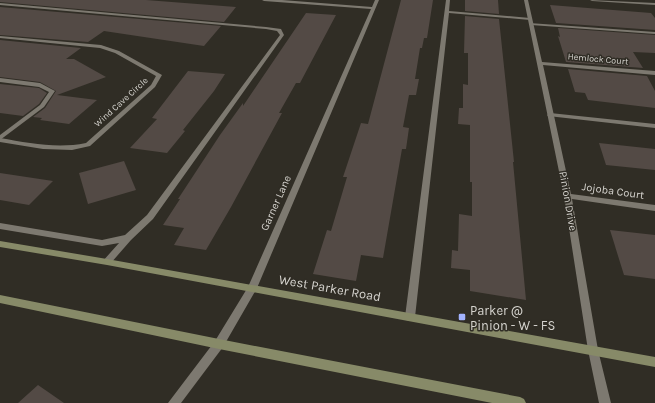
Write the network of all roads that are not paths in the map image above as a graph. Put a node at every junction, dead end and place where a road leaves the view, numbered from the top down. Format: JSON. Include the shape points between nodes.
{"nodes":[{"id":1,"x":264,"y":0,"type":"edge"},
{"id":2,"x":377,"y":0,"type":"edge"},
{"id":3,"x":448,"y":0,"type":"edge"},
{"id":4,"x":526,"y":0,"type":"edge"},
{"id":5,"x":592,"y":0,"type":"edge"},
{"id":6,"x":0,"y":4,"type":"edge"},
{"id":7,"x":655,"y":4,"type":"edge"},
{"id":8,"x":373,"y":8,"type":"junction"},
{"id":9,"x":447,"y":12,"type":"junction"},
{"id":10,"x":530,"y":21,"type":"junction"},
{"id":11,"x":655,"y":33,"type":"edge"},
{"id":12,"x":0,"y":37,"type":"edge"},
{"id":13,"x":539,"y":63,"type":"junction"},
{"id":14,"x":655,"y":73,"type":"edge"},
{"id":15,"x":0,"y":80,"type":"edge"},
{"id":16,"x":550,"y":115,"type":"junction"},
{"id":17,"x":655,"y":126,"type":"edge"},
{"id":18,"x":0,"y":139,"type":"edge"},
{"id":19,"x":568,"y":196,"type":"junction"},
{"id":20,"x":655,"y":208,"type":"edge"},
{"id":21,"x":0,"y":226,"type":"edge"},
{"id":22,"x":128,"y":238,"type":"junction"},
{"id":23,"x":0,"y":244,"type":"edge"},
{"id":24,"x":107,"y":262,"type":"junction"},
{"id":25,"x":252,"y":288,"type":"junction"},
{"id":26,"x":0,"y":299,"type":"edge"},
{"id":27,"x":410,"y":317,"type":"junction"},
{"id":28,"x":218,"y":344,"type":"junction"},
{"id":29,"x":593,"y":350,"type":"junction"},
{"id":30,"x":655,"y":362,"type":"edge"},
{"id":31,"x":174,"y":403,"type":"edge"},
{"id":32,"x":520,"y":403,"type":"edge"},
{"id":33,"x":605,"y":403,"type":"edge"}],
"edges":[{"from":1,"to":8,"type":"street"},
{"from":2,"to":8,"type":"street","name":"Garner Lane"},
{"from":3,"to":9,"type":"street"},
{"from":4,"to":10,"type":"street","name":"Pinion Drive"},
{"from":5,"to":7,"type":"street"},
{"from":6,"to":22,"type":"street","via":[[266,28],[279,30],[282,35],[150,217]]},
{"from":8,"to":25,"type":"street","name":"Garner Lane"},
{"from":9,"to":10,"type":"street"},
{"from":9,"to":27,"type":"street"},
{"from":10,"to":11,"type":"street"},
{"from":10,"to":13,"type":"street","name":"Pinion Drive"},
{"from":12,"to":18,"type":"street","name":"Wind Cave Circle","via":[[101,46],[159,75],[153,86],[88,145],[72,148],[42,147]]},
{"from":13,"to":14,"type":"street","name":"Hemlock Court"},
{"from":13,"to":16,"type":"street","name":"Pinion Drive"},
{"from":15,"to":18,"type":"street","via":[[40,85],[52,92],[42,106]]},
{"from":16,"to":17,"type":"street"},
{"from":16,"to":19,"type":"street","name":"Pinion Drive"},
{"from":19,"to":20,"type":"street","name":"Jojoba Court"},
{"from":19,"to":29,"type":"street","name":"Pinion Drive"},
{"from":21,"to":22,"type":"street","via":[[102,243]]},
{"from":22,"to":24,"type":"street"},
{"from":23,"to":24,"type":"main road","name":"West Parker Road"},
{"from":24,"to":25,"type":"main road","name":"West Parker Road"},
{"from":25,"to":27,"type":"main road","name":"West Parker Road"},
{"from":25,"to":28,"type":"street","name":"Garner Lane"},
{"from":26,"to":28,"type":"main road"},
{"from":27,"to":29,"type":"main road","name":"West Parker Road"},
{"from":28,"to":31,"type":"street","name":"Garner Lane"},
{"from":28,"to":32,"type":"main road"},
{"from":29,"to":30,"type":"main road","name":"West Parker Road"},
{"from":29,"to":33,"type":"street","name":"Pinion Drive"}]}
